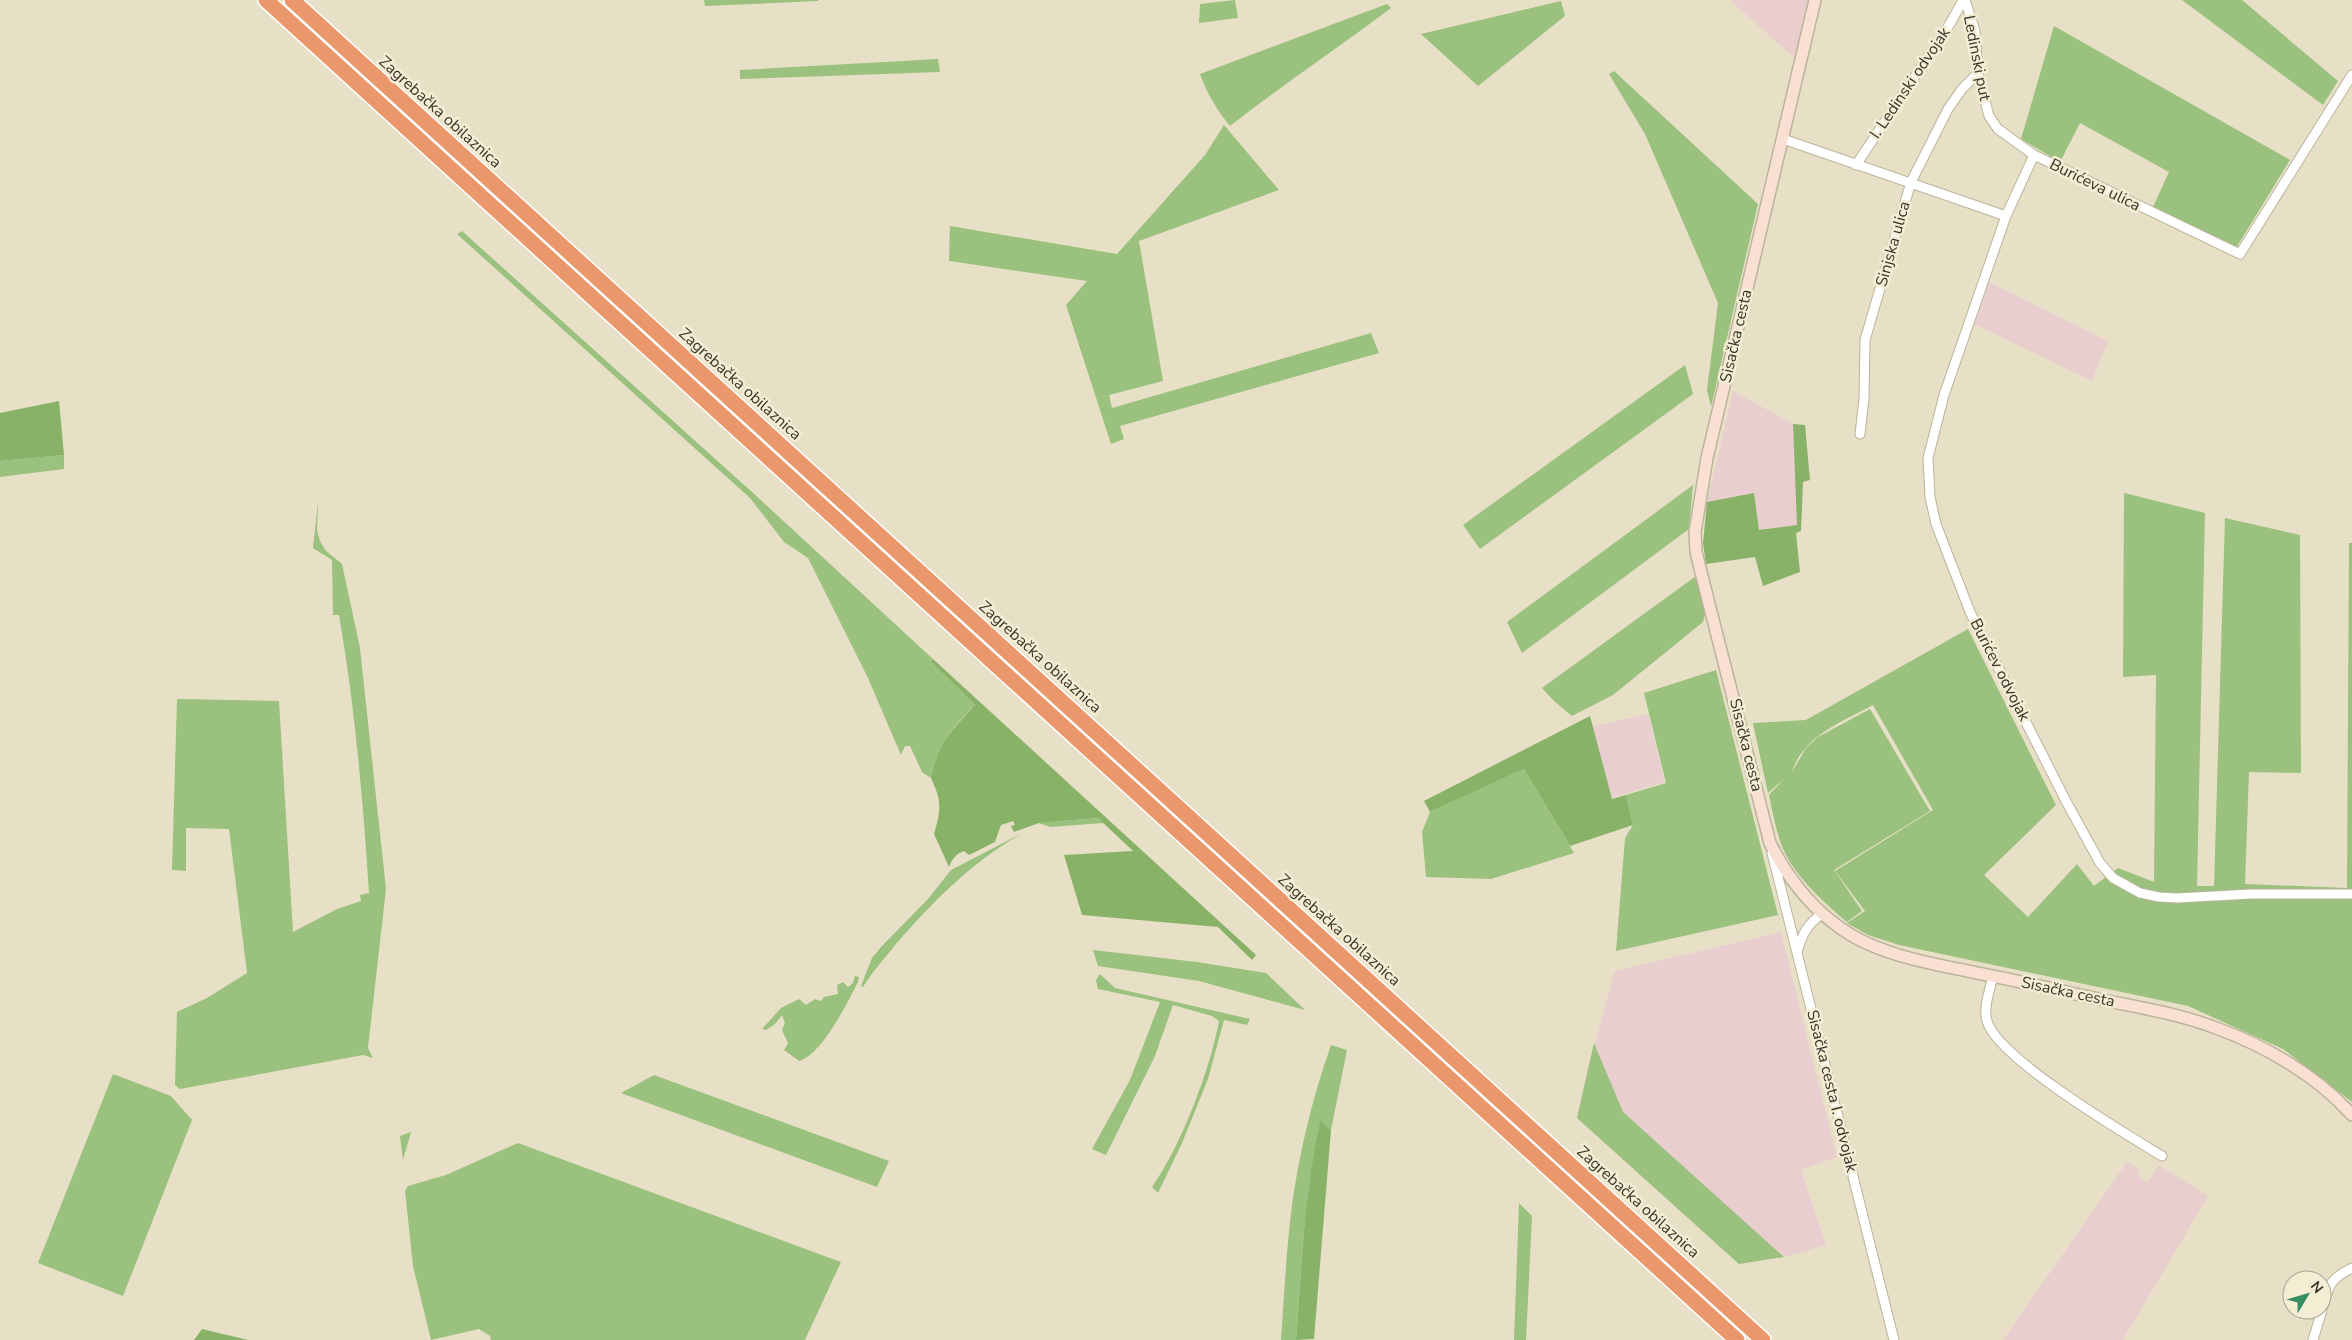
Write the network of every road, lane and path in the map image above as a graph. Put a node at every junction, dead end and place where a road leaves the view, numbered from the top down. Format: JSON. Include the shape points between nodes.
{"nodes":[{"id":1,"x":266,"y":0,"type":"edge"},
{"id":2,"x":292,"y":0,"type":"edge"},
{"id":3,"x":1815,"y":0,"type":"edge"},
{"id":4,"x":1964,"y":0,"type":"edge"},
{"id":5,"x":1978,"y":73,"type":"junction"},
{"id":6,"x":2352,"y":76,"type":"edge"},
{"id":7,"x":1782,"y":139,"type":"junction"},
{"id":8,"x":2034,"y":155,"type":"junction"},
{"id":9,"x":1856,"y":165,"type":"junction"},
{"id":10,"x":1911,"y":182,"type":"junction"},
{"id":11,"x":2006,"y":216,"type":"junction"},
{"id":12,"x":1860,"y":434,"type":"dead end"},
{"id":13,"x":1770,"y":843,"type":"junction"},
{"id":14,"x":2352,"y":894,"type":"edge"},
{"id":15,"x":1822,"y":914,"type":"junction"},
{"id":16,"x":1796,"y":952,"type":"junction"},
{"id":17,"x":1993,"y":976,"type":"junction"},
{"id":18,"x":2352,"y":1115,"type":"edge"},
{"id":19,"x":2162,"y":1156,"type":"dead end"},
{"id":20,"x":2352,"y":1268,"type":"edge"},
{"id":21,"x":2332,"y":1281,"type":"edge"},
{"id":22,"x":2319,"y":1320,"type":"edge"},
{"id":23,"x":1736,"y":1340,"type":"edge"},
{"id":24,"x":1763,"y":1340,"type":"edge"},
{"id":25,"x":1894,"y":1340,"type":"edge"},
{"id":26,"x":2313,"y":1340,"type":"edge"}],
"edges":[{"from":1,"to":23,"type":"highway"},
{"from":2,"to":24,"type":"highway","name":"Zagrebačka obilaznica"},
{"from":3,"to":7,"type":"main road","name":"Sisačka cesta"},
{"from":4,"to":5,"type":"street","name":"Ledinski put","via":[[1975,31]]},
{"from":4,"to":9,"type":"street","name":"I. Ledinski odvojak"},
{"from":5,"to":8,"type":"street","name":"Ledinski put","via":[[1989,116],[1998,129]]},
{"from":5,"to":10,"type":"street","name":"Sinjska ulica","via":[[1948,109]]},
{"from":6,"to":8,"type":"street","name":"Burićeva ulica","via":[[2240,254]]},
{"from":7,"to":9,"type":"street"},
{"from":7,"to":13,"type":"main road","name":"Sisačka cesta","via":[[1707,458],[1695,532],[1696,552]]},
{"from":8,"to":11,"type":"street","name":"Burićeva ulica"},
{"from":9,"to":10,"type":"street"},
{"from":10,"to":11,"type":"street"},
{"from":10,"to":12,"type":"street","name":"Sinjska ulica","via":[[1865,340]]},
{"from":11,"to":14,"type":"street","name":"Burićev odvojak","via":[[1944,395],[1928,458],[1930,497],[1936,524],[1970,612],[2066,803],[2113,878],[2140,892],[2177,898]]},
{"from":13,"to":15,"type":"main road","name":"Sisačka cesta","via":[[1800,892]]},
{"from":13,"to":16,"type":"street","name":"Sisačka cesta I. odvojak"},
{"from":15,"to":16,"type":"street","via":[[1808,926]]},
{"from":15,"to":17,"type":"main road","name":"Sisačka cesta","via":[[1853,936],[1882,949]]},
{"from":16,"to":25,"type":"street","name":"Sisačka cesta I. odvojak"},
{"from":17,"to":18,"type":"main road","name":"Sisačka cesta","via":[[2171,1014],[2216,1028],[2302,1072]]},
{"from":17,"to":19,"type":"street","via":[[1987,1022],[2004,1045],[2045,1082]]},
{"from":20,"to":21,"type":"street"},
{"from":22,"to":26,"type":"street"}]}
